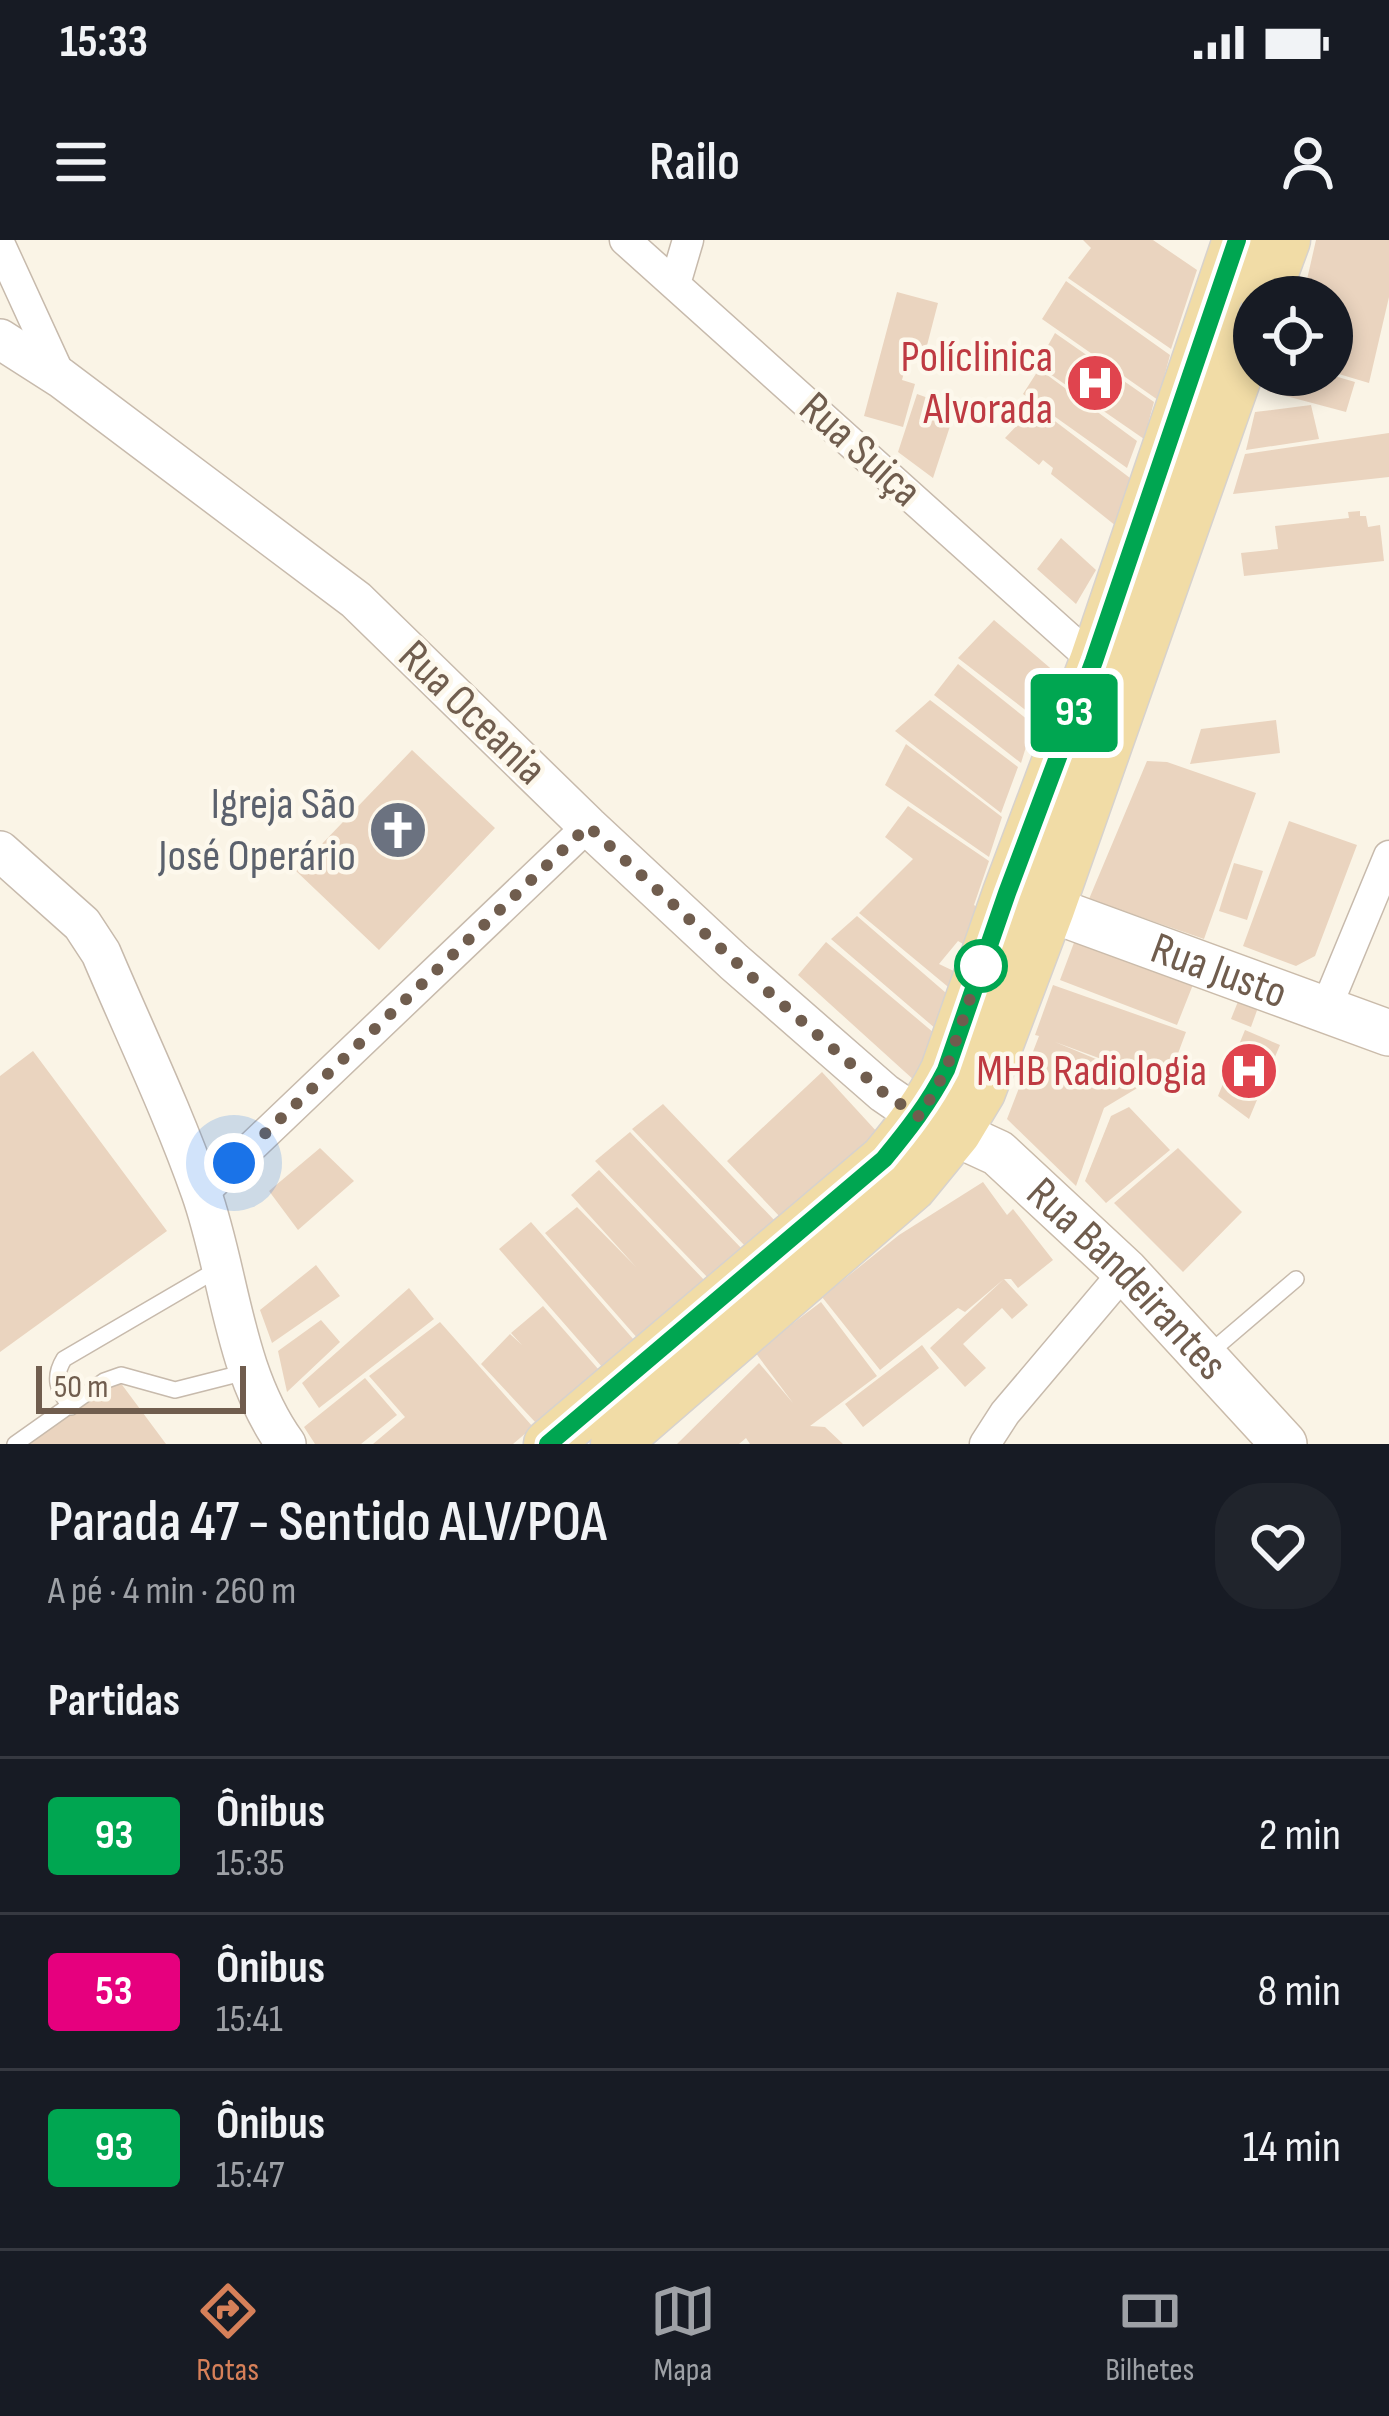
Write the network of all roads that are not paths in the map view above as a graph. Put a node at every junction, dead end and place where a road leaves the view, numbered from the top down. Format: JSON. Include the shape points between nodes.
{"nodes":[{"id":1,"x":625,"y":240,"type":"edge"},
{"id":2,"x":688,"y":240,"type":"edge"},
{"id":3,"x":1237,"y":240,"type":"edge"},
{"id":4,"x":1286,"y":240,"type":"edge"},
{"id":5,"x":0,"y":244,"type":"edge"},
{"id":6,"x":1273,"y":276,"type":"edge"},
{"id":7,"x":7,"y":279,"type":"edge"},
{"id":8,"x":675,"y":284,"type":"junction"},
{"id":9,"x":0,"y":339,"type":"edge"},
{"id":10,"x":62,"y":378,"type":"junction"},
{"id":11,"x":1233,"y":389,"type":"edge"},
{"id":12,"x":1094,"y":661,"type":"junction"},
{"id":13,"x":588,"y":826,"type":"junction"},
{"id":14,"x":0,"y":851,"type":"edge"},
{"id":15,"x":1389,"y":856,"type":"edge"},
{"id":16,"x":1050,"y":909,"type":"junction"},
{"id":17,"x":1326,"y":1008,"type":"junction"},
{"id":18,"x":1389,"y":1033,"type":"edge"},
{"id":19,"x":938,"y":1125,"type":"junction"},
{"id":20,"x":202,"y":1194,"type":"junction"},
{"id":21,"x":220,"y":1268,"type":"junction"},
{"id":22,"x":1125,"y":1271,"type":"junction"},
{"id":23,"x":1296,"y":1279,"type":"dead end"},
{"id":24,"x":1204,"y":1357,"type":"junction"},
{"id":25,"x":249,"y":1371,"type":"junction"},
{"id":26,"x":71,"y":1407,"type":"junction"},
{"id":27,"x":15,"y":1444,"type":"edge"},
{"id":28,"x":286,"y":1444,"type":"edge"},
{"id":29,"x":548,"y":1444,"type":"edge"},
{"id":30,"x":615,"y":1444,"type":"edge"},
{"id":31,"x":985,"y":1444,"type":"edge"},
{"id":32,"x":1285,"y":1444,"type":"edge"}],
"edges":[{"from":1,"to":8,"type":"street","name":"Rua Suiça"},
{"from":2,"to":8,"type":"street"},
{"from":3,"to":12,"type":"main road"},
{"from":4,"to":6,"type":"main road"},
{"from":5,"to":7,"type":"street"},
{"from":7,"to":10,"type":"street"},
{"from":8,"to":12,"type":"street","name":"Rua Suiça"},
{"from":9,"to":10,"type":"street","name":"Rua Oceania"},
{"from":10,"to":13,"type":"street","name":"Rua Oceania","via":[[356,600]]},
{"from":11,"to":16,"type":"main road"},
{"from":12,"to":19,"type":"main road","via":[[946,1070]]},
{"from":13,"to":19,"type":"street","name":"Rua Oceania","via":[[884,1093]]},
{"from":13,"to":20,"type":"street"},
{"from":14,"to":20,"type":"street","via":[[82,924],[101,953]]},
{"from":15,"to":17,"type":"street"},
{"from":16,"to":17,"type":"main road","name":"Rua Justo"},
{"from":16,"to":19,"type":"main road","via":[[981,1092]]},
{"from":17,"to":18,"type":"main road","name":"Rua Justo"},
{"from":19,"to":22,"type":"main road","name":"Rua Bandeirantes","via":[[998,1153]]},
{"from":19,"to":29,"type":"main road","via":[[884,1159]]},
{"from":19,"to":30,"type":"main road","via":[[912,1187]]},
{"from":20,"to":21,"type":"street"},
{"from":21,"to":25,"type":"street"},
{"from":21,"to":26,"type":"lane","via":[[64,1359],[56,1383]]},
{"from":22,"to":24,"type":"main road","name":"Rua Bandeirantes"},
{"from":22,"to":31,"type":"street"},
{"from":23,"to":24,"type":"lane"},
{"from":24,"to":32,"type":"main road","name":"Rua Bandeirantes"},
{"from":25,"to":26,"type":"lane","via":[[175,1390],[121,1375]]},
{"from":25,"to":28,"type":"street"},
{"from":26,"to":27,"type":"lane"}]}
